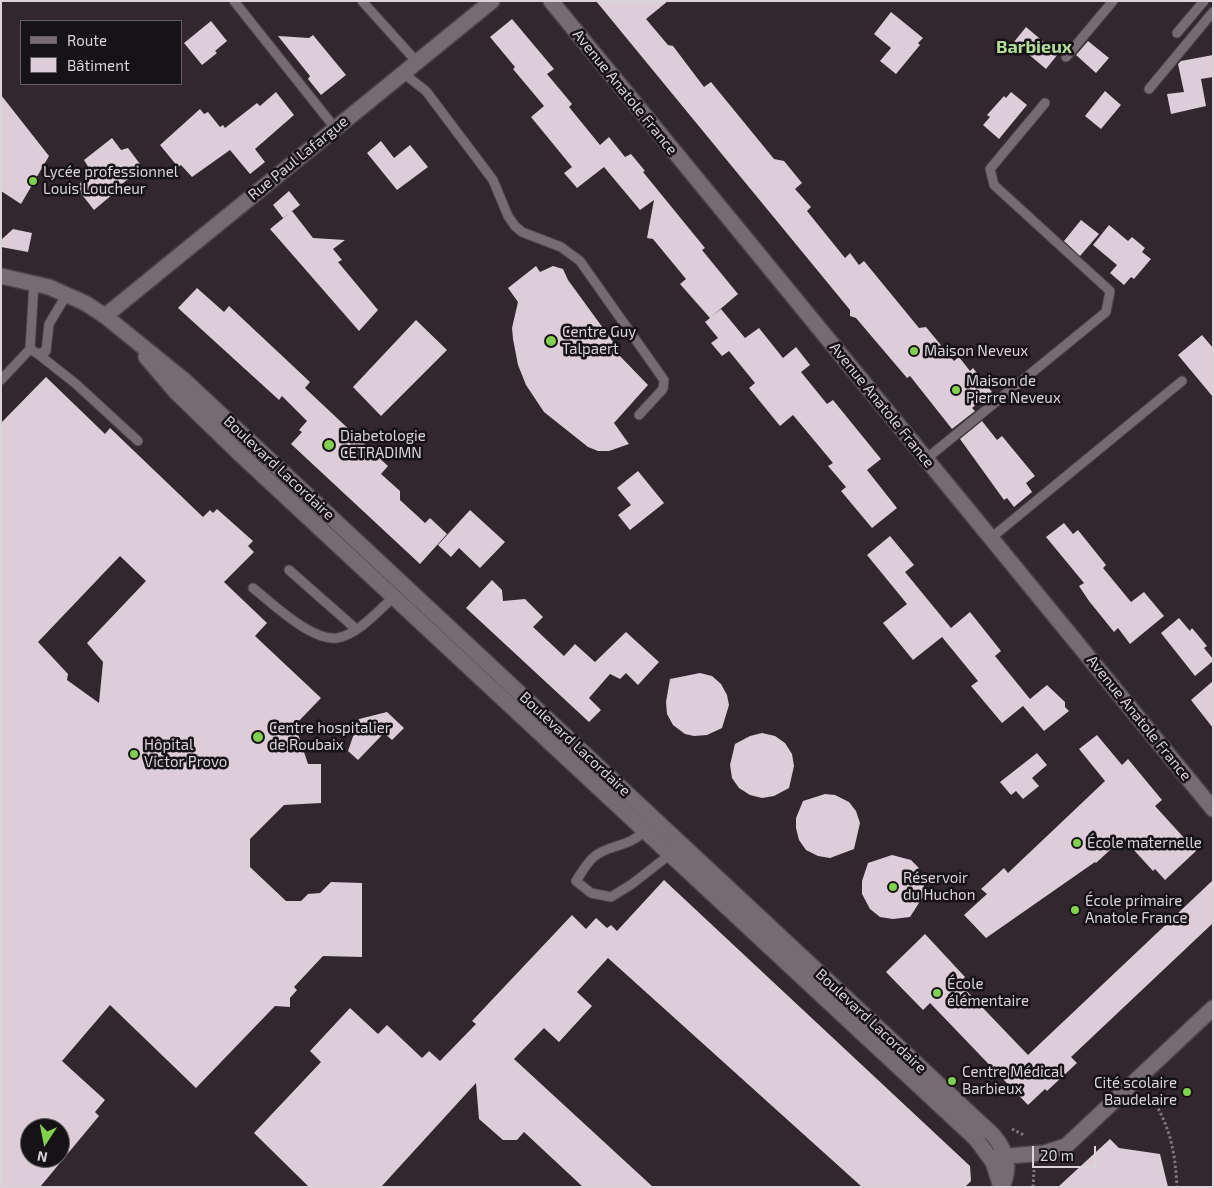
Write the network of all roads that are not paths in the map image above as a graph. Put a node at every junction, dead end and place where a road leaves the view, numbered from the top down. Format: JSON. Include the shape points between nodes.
{"nodes":[{"id":1,"x":234,"y":1,"type":"edge"},
{"id":2,"x":362,"y":1,"type":"edge"},
{"id":3,"x":492,"y":1,"type":"edge"},
{"id":4,"x":551,"y":1,"type":"edge"},
{"id":5,"x":1113,"y":1,"type":"edge"},
{"id":6,"x":1204,"y":1,"type":"edge"},
{"id":7,"x":1213,"y":12,"type":"edge"},
{"id":8,"x":1176,"y":33,"type":"dead end"},
{"id":9,"x":1066,"y":57,"type":"dead end"},
{"id":10,"x":417,"y":62,"type":"junction"},
{"id":11,"x":403,"y":73,"type":"junction"},
{"id":12,"x":1148,"y":89,"type":"dead end"},
{"id":13,"x":1045,"y":103,"type":"dead end"},
{"id":14,"x":335,"y":128,"type":"junction"},
{"id":15,"x":1,"y":276,"type":"edge"},
{"id":16,"x":34,"y":283,"type":"junction"},
{"id":17,"x":67,"y":294,"type":"junction"},
{"id":18,"x":105,"y":316,"type":"junction"},
{"id":19,"x":135,"y":341,"type":"junction"},
{"id":20,"x":34,"y":352,"type":"junction"},
{"id":21,"x":1,"y":380,"type":"edge"},
{"id":22,"x":1182,"y":381,"type":"dead end"},
{"id":23,"x":639,"y":415,"type":"dead end"},
{"id":24,"x":250,"y":440,"type":"junction"},
{"id":25,"x":138,"y":442,"type":"dead end"},
{"id":26,"x":239,"y":452,"type":"junction"},
{"id":27,"x":926,"y":459,"type":"junction"},
{"id":28,"x":991,"y":538,"type":"junction"},
{"id":29,"x":289,"y":570,"type":"dead end"},
{"id":30,"x":405,"y":586,"type":"junction"},
{"id":31,"x":253,"y":588,"type":"dead end"},
{"id":32,"x":393,"y":597,"type":"junction"},
{"id":33,"x":356,"y":629,"type":"junction"},
{"id":34,"x":1213,"y":809,"type":"edge"},
{"id":35,"x":656,"y":820,"type":"junction"},
{"id":36,"x":644,"y":831,"type":"junction"},
{"id":37,"x":682,"y":843,"type":"junction"},
{"id":38,"x":670,"y":855,"type":"junction"},
{"id":39,"x":1213,"y":1008,"type":"edge"},
{"id":40,"x":1006,"y":1155,"type":"junction"},
{"id":41,"x":990,"y":1158,"type":"junction"},
{"id":42,"x":1002,"y":1187,"type":"edge"}],
"edges":[{"from":1,"to":14,"type":"lane"},
{"from":2,"to":10,"type":"lane"},
{"from":3,"to":10,"type":"street","name":"Rue Paul Lafargue"},
{"from":4,"to":27,"type":"street","name":"Avenue Anatole France"},
{"from":5,"to":9,"type":"lane"},
{"from":6,"to":8,"type":"lane"},
{"from":7,"to":12,"type":"lane"},
{"from":10,"to":11,"type":"street","name":"Rue Paul Lafargue"},
{"from":11,"to":14,"type":"street","name":"Rue Paul Lafargue"},
{"from":11,"to":23,"type":"lane","via":[[426,91],[494,180],[508,216],[516,226],[522,232],[561,247],[580,261],[664,380],[663,389]]},
{"from":13,"to":27,"type":"lane","via":[[990,169],[994,185],[1110,291],[1106,312]]},
{"from":14,"to":18,"type":"street","name":"Rue Paul Lafargue"},
{"from":15,"to":16,"type":"street","name":"Boulevard Lacordaire"},
{"from":16,"to":17,"type":"street","name":"Boulevard Lacordaire"},
{"from":16,"to":20,"type":"lane"},
{"from":17,"to":18,"type":"street","name":"Boulevard Lacordaire"},
{"from":17,"to":20,"type":"lane","via":[[49,324],[46,351]]},
{"from":18,"to":19,"type":"street","name":"Boulevard Lacordaire"},
{"from":19,"to":24,"type":"street","name":"Boulevard Lacordaire"},
{"from":19,"to":26,"type":"street","name":"Boulevard Lacordaire","via":[[175,391]]},
{"from":20,"to":21,"type":"lane"},
{"from":20,"to":25,"type":"lane","via":[[76,384]]},
{"from":22,"to":28,"type":"lane"},
{"from":24,"to":26,"type":"street"},
{"from":24,"to":30,"type":"street","name":"Boulevard Lacordaire"},
{"from":26,"to":32,"type":"street","name":"Boulevard Lacordaire"},
{"from":27,"to":28,"type":"street","name":"Avenue Anatole France"},
{"from":28,"to":34,"type":"street","name":"Avenue Anatole France"},
{"from":29,"to":33,"type":"lane"},
{"from":30,"to":32,"type":"lane"},
{"from":30,"to":35,"type":"street","name":"Boulevard Lacordaire"},
{"from":31,"to":33,"type":"lane","via":[[323,637],[339,638]]},
{"from":32,"to":33,"type":"lane"},
{"from":32,"to":36,"type":"street","name":"Boulevard Lacordaire"},
{"from":35,"to":36,"type":"lane"},
{"from":35,"to":37,"type":"street","name":"Boulevard Lacordaire"},
{"from":36,"to":38,"type":"street","name":"Boulevard Lacordaire"},
{"from":36,"to":38,"type":"lane","via":[[629,843],[596,854],[576,881],[591,893],[611,897]]},
{"from":37,"to":38,"type":"lane"},
{"from":37,"to":40,"type":"street","name":"Boulevard Lacordaire","via":[[992,1135]]},
{"from":38,"to":41,"type":"street","name":"Boulevard Lacordaire","via":[[976,1140]]},
{"from":39,"to":40,"type":"street","via":[[1066,1146],[1044,1153]]},
{"from":40,"to":41,"type":"street"},
{"from":40,"to":42,"type":"street","via":[[1008,1172]]},
{"from":41,"to":42,"type":"street","name":"Boulevard Lacordaire"}]}
